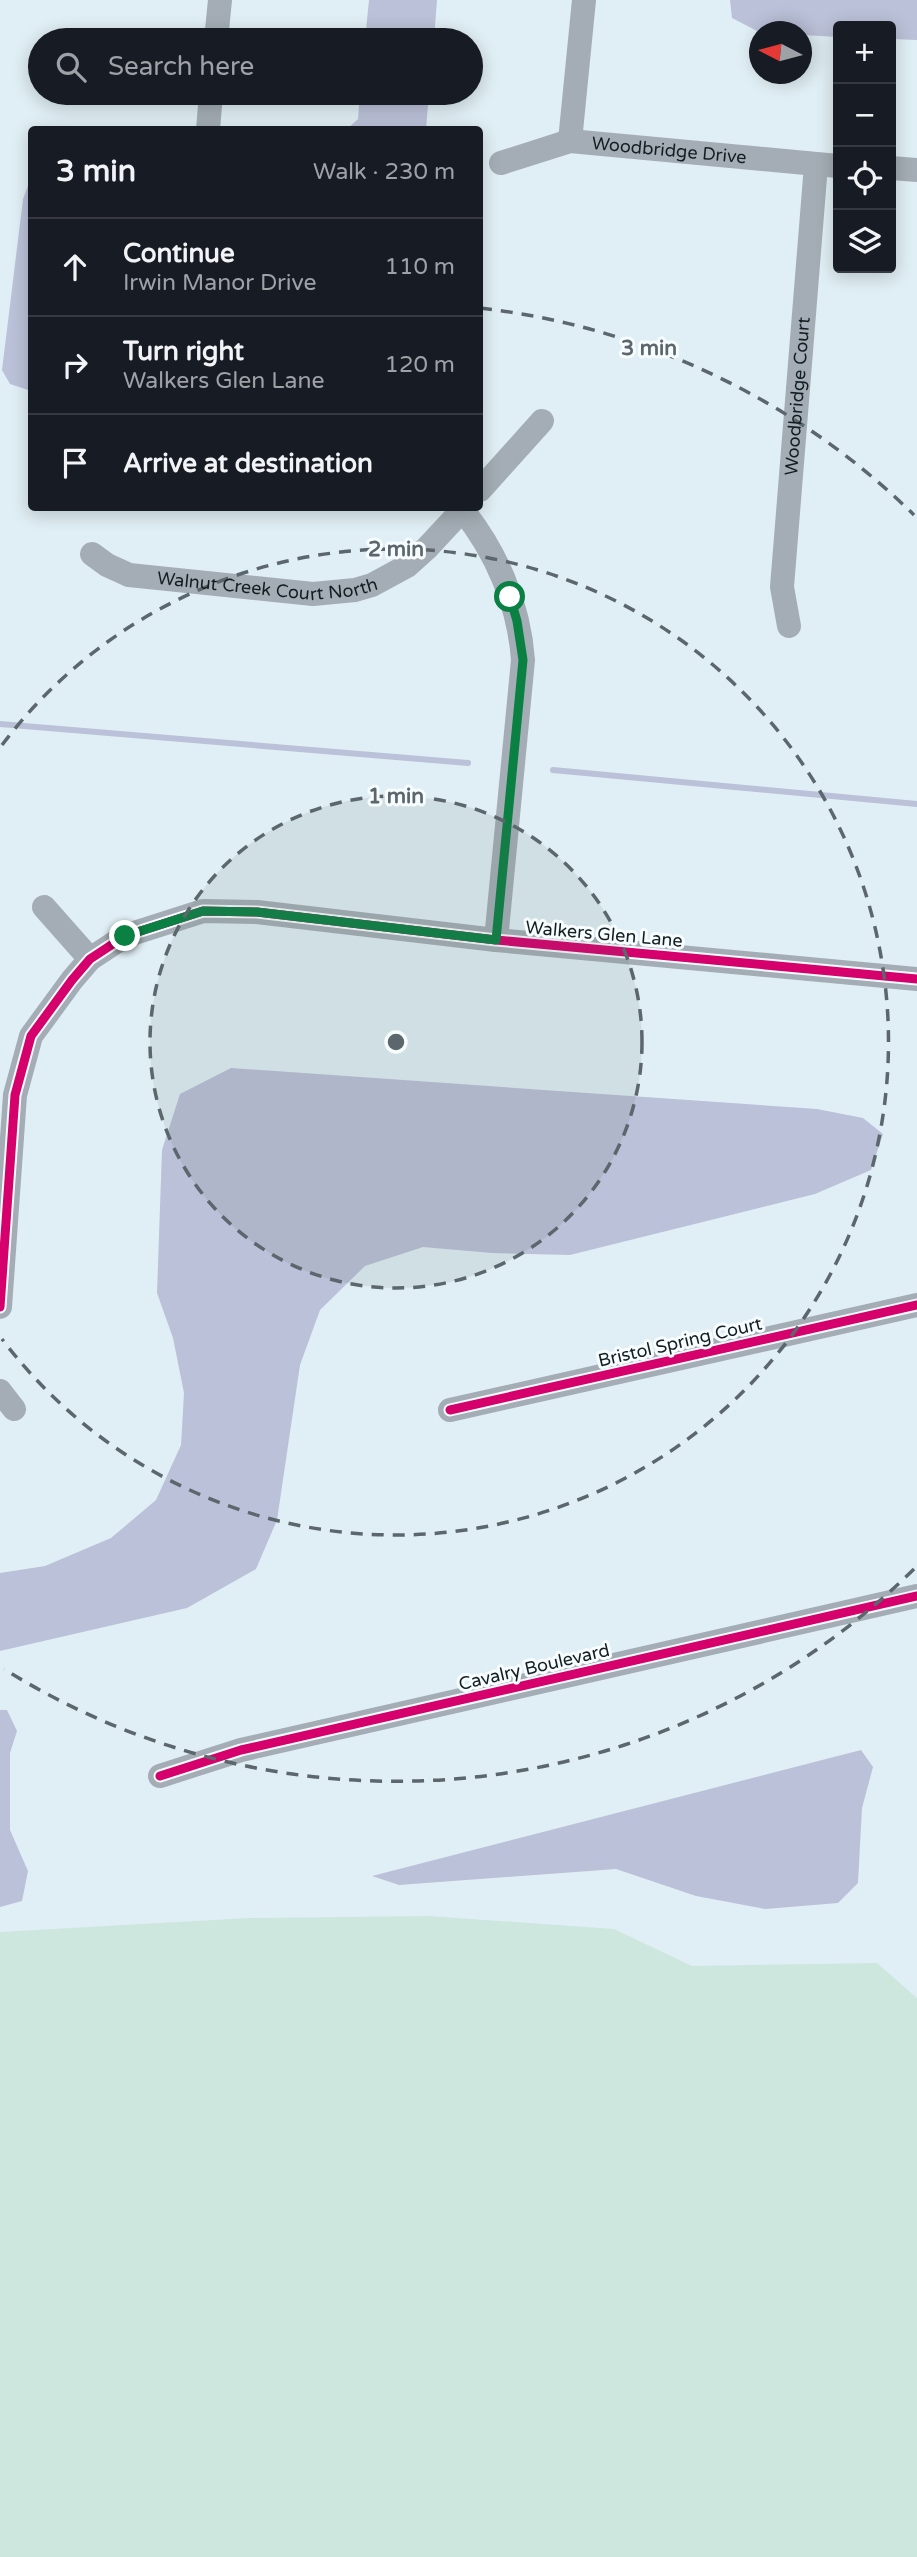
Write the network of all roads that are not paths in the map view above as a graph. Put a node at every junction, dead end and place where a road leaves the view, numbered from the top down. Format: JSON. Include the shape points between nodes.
{"nodes":[{"id":1,"x":220,"y":0,"type":"edge"},
{"id":2,"x":584,"y":0,"type":"edge"},
{"id":3,"x":217,"y":28,"type":"edge"},
{"id":4,"x":210,"y":105,"type":"edge"},
{"id":5,"x":208,"y":126,"type":"edge"},
{"id":6,"x":570,"y":141,"type":"junction"},
{"id":7,"x":501,"y":163,"type":"dead end"},
{"id":8,"x":827,"y":165,"type":"edge"},
{"id":9,"x":896,"y":168,"type":"edge"},
{"id":10,"x":917,"y":170,"type":"edge"},
{"id":11,"x":542,"y":421,"type":"dead end"},
{"id":12,"x":483,"y":487,"type":"edge"},
{"id":13,"x":459,"y":511,"type":"edge"},
{"id":14,"x":464,"y":511,"type":"edge"},
{"id":15,"x":92,"y":554,"type":"dead end"},
{"id":16,"x":789,"y":626,"type":"dead end"},
{"id":17,"x":44,"y":907,"type":"dead end"},
{"id":18,"x":496,"y":940,"type":"junction"},
{"id":19,"x":90,"y":959,"type":"junction"},
{"id":20,"x":917,"y":979,"type":"edge"},
{"id":21,"x":917,"y":1305,"type":"edge"},
{"id":22,"x":0,"y":1307,"type":"edge"},
{"id":23,"x":450,"y":1410,"type":"dead end"},
{"id":24,"x":917,"y":1597,"type":"edge"},
{"id":25,"x":160,"y":1776,"type":"dead end"}],
"edges":[{"from":1,"to":3,"type":"street"},
{"from":2,"to":6,"type":"street"},
{"from":4,"to":5,"type":"street"},
{"from":6,"to":7,"type":"street","name":"Woodbridge Drive"},
{"from":6,"to":8,"type":"street","name":"Woodbridge Drive"},
{"from":8,"to":16,"type":"street","name":"Woodbridge Court","via":[[782,587]]},
{"from":9,"to":10,"type":"street"},
{"from":11,"to":12,"type":"street"},
{"from":13,"to":15,"type":"street","name":"Walnut Creek Court North","via":[[407,566],[355,590],[313,594],[129,575]]},
{"from":14,"to":18,"type":"street","via":[[503,576],[523,660]]},
{"from":17,"to":19,"type":"street"},
{"from":18,"to":19,"type":"street","name":"Walkers Glen Lane","via":[[257,912],[203,911],[125,936]]},
{"from":18,"to":20,"type":"street","name":"Walkers Glen Lane"},
{"from":19,"to":22,"type":"street","name":"Walkers Glen Lane","via":[[31,1036],[15,1095]]},
{"from":21,"to":23,"type":"street","name":"Bristol Spring Court"},
{"from":24,"to":25,"type":"street","name":"Cavalry Boulevard","via":[[241,1750]]}]}
